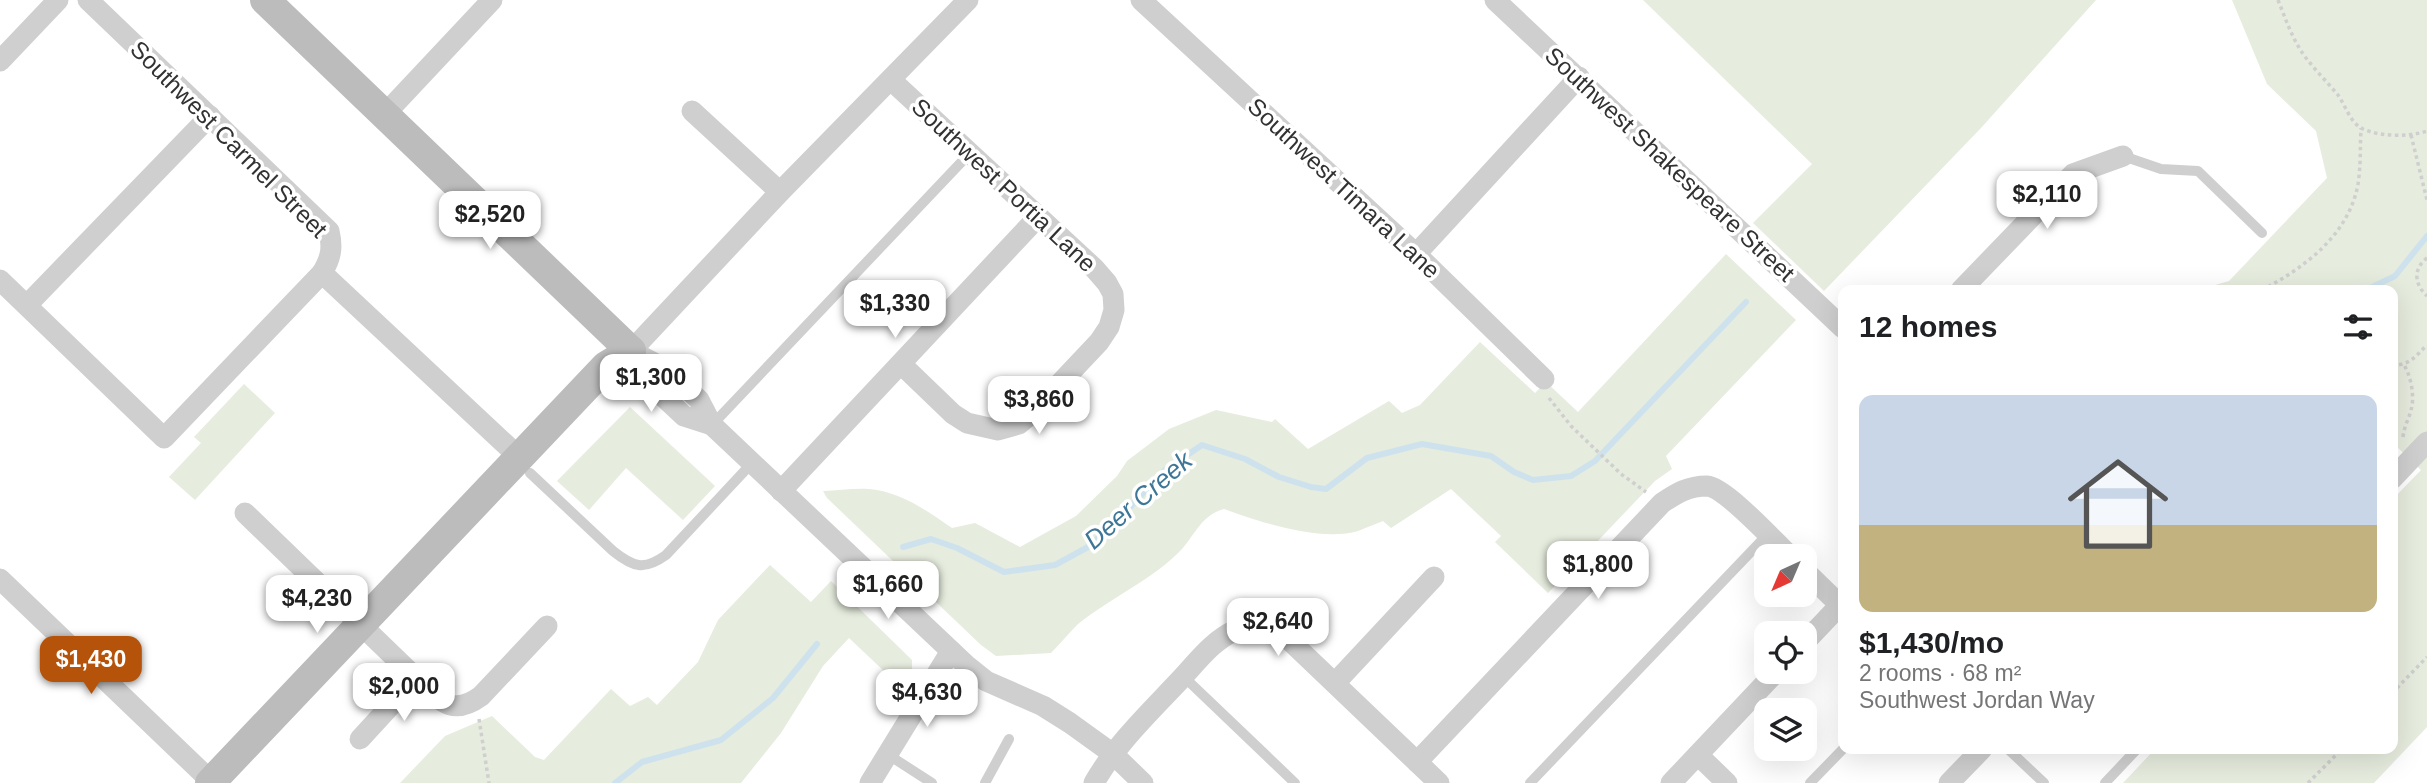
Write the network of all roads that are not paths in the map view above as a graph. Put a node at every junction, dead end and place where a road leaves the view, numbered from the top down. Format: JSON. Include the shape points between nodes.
{"nodes":[{"id":1,"x":58,"y":0,"type":"edge"},
{"id":2,"x":88,"y":0,"type":"edge"},
{"id":3,"x":265,"y":0,"type":"edge"},
{"id":4,"x":968,"y":0,"type":"edge"},
{"id":5,"x":1141,"y":0,"type":"edge"},
{"id":6,"x":1496,"y":0,"type":"edge"},
{"id":7,"x":479,"y":5,"type":"edge"},
{"id":8,"x":0,"y":61,"type":"edge"},
{"id":9,"x":1579,"y":77,"type":"junction"},
{"id":10,"x":891,"y":80,"type":"junction"},
{"id":11,"x":692,"y":111,"type":"dead end"},
{"id":12,"x":385,"y":114,"type":"junction"},
{"id":13,"x":210,"y":117,"type":"junction"},
{"id":14,"x":970,"y":153,"type":"junction"},
{"id":15,"x":2123,"y":156,"type":"joint"},
{"id":16,"x":780,"y":192,"type":"junction"},
{"id":17,"x":1038,"y":217,"type":"junction"},
{"id":18,"x":2262,"y":233,"type":"dead end"},
{"id":19,"x":1416,"y":254,"type":"junction"},
{"id":20,"x":322,"y":273,"type":"junction"},
{"id":21,"x":0,"y":280,"type":"edge"},
{"id":22,"x":1966,"y":285,"type":"edge"},
{"id":23,"x":27,"y":305,"type":"junction"},
{"id":24,"x":1838,"y":323,"type":"edge"},
{"id":25,"x":631,"y":351,"type":"junction"},
{"id":26,"x":901,"y":364,"type":"junction"},
{"id":27,"x":1544,"y":379,"type":"road end"},
{"id":28,"x":712,"y":425,"type":"junction"},
{"id":29,"x":2427,"y":442,"type":"edge"},
{"id":30,"x":751,"y":463,"type":"junction"},
{"id":31,"x":524,"y":465,"type":"junction"},
{"id":32,"x":2398,"y":473,"type":"edge"},
{"id":33,"x":781,"y":491,"type":"junction"},
{"id":34,"x":246,"y":513,"type":"dead end"},
{"id":35,"x":1768,"y":535,"type":"junction"},
{"id":36,"x":1777,"y":544,"type":"edge"},
{"id":37,"x":1434,"y":576,"type":"dead end"},
{"id":38,"x":0,"y":579,"type":"edge"},
{"id":39,"x":1817,"y":582,"type":"edge"},
{"id":40,"x":1838,"y":601,"type":"edge"},
{"id":41,"x":1838,"y":607,"type":"edge"},
{"id":42,"x":547,"y":626,"type":"dead end"},
{"id":43,"x":1817,"y":629,"type":"edge"},
{"id":44,"x":367,"y":632,"type":"junction"},
{"id":45,"x":951,"y":652,"type":"junction"},
{"id":46,"x":1183,"y":676,"type":"junction"},
{"id":47,"x":416,"y":678,"type":"junction"},
{"id":48,"x":1335,"y":683,"type":"junction"},
{"id":49,"x":1765,"y":684,"type":"edge"},
{"id":50,"x":1009,"y":738,"type":"dead end"},
{"id":51,"x":360,"y":739,"type":"dead end"},
{"id":52,"x":887,"y":754,"type":"junction"},
{"id":53,"x":1113,"y":754,"type":"junction"},
{"id":54,"x":1838,"y":754,"type":"edge"},
{"id":55,"x":1977,"y":754,"type":"edge"},
{"id":56,"x":2013,"y":754,"type":"edge"},
{"id":57,"x":2132,"y":754,"type":"edge"},
{"id":58,"x":1698,"y":755,"type":"junction"},
{"id":59,"x":1417,"y":762,"type":"junction"},
{"id":60,"x":218,"y":783,"type":"edge"},
{"id":61,"x":870,"y":783,"type":"edge"},
{"id":62,"x":932,"y":783,"type":"edge"},
{"id":63,"x":985,"y":783,"type":"edge"},
{"id":64,"x":1094,"y":783,"type":"edge"},
{"id":65,"x":1143,"y":783,"type":"edge"},
{"id":66,"x":1295,"y":783,"type":"edge"},
{"id":67,"x":1439,"y":783,"type":"edge"},
{"id":68,"x":1530,"y":783,"type":"edge"},
{"id":69,"x":1671,"y":783,"type":"edge"},
{"id":70,"x":1727,"y":783,"type":"edge"},
{"id":71,"x":1810,"y":783,"type":"edge"},
{"id":72,"x":1949,"y":783,"type":"edge"},
{"id":73,"x":2044,"y":783,"type":"edge"},
{"id":74,"x":2105,"y":783,"type":"edge"}],
"edges":[{"from":1,"to":8,"type":"street"},
{"from":2,"to":13,"type":"street","name":"Southwest Carmel Street"},
{"from":3,"to":12,"type":"street"},
{"from":4,"to":10,"type":"street"},
{"from":5,"to":19,"type":"street","name":"Southwest Timara Lane"},
{"from":6,"to":9,"type":"street","name":"Southwest Shakespeare Street"},
{"from":7,"to":12,"type":"street"},
{"from":9,"to":19,"type":"street"},
{"from":9,"to":24,"type":"street","name":"Southwest Shakespeare Street"},
{"from":10,"to":14,"type":"street","name":"Southwest Portia Lane"},
{"from":10,"to":16,"type":"street"},
{"from":11,"to":16,"type":"street"},
{"from":12,"to":25,"type":"street"},
{"from":13,"to":20,"type":"street","name":"Southwest Carmel Street","via":[[329,231],[333,246]]},
{"from":13,"to":23,"type":"street"},
{"from":14,"to":17,"type":"street","name":"Southwest Portia Lane"},
{"from":14,"to":28,"type":"lane"},
{"from":15,"to":18,"type":"lane","via":[[2161,169],[2198,171]]},
{"from":15,"to":22,"type":"street","via":[[2074,174]]},
{"from":16,"to":25,"type":"street"},
{"from":17,"to":26,"type":"street"},
{"from":17,"to":26,"type":"street","name":"Southwest Portia Lane","via":[[1107,283],[1114,310],[1105,334],[1031,414],[1012,427],[990,429],[960,419]]},
{"from":19,"to":27,"type":"street","name":"Southwest Timara Lane"},
{"from":20,"to":23,"type":"street","via":[[164,438]]},
{"from":20,"to":31,"type":"street","name":"Southwest Carmel Street"},
{"from":21,"to":23,"type":"street"},
{"from":25,"to":28,"type":"street","via":[[653,387],[684,416]]},
{"from":25,"to":31,"type":"street","via":[[606,366]]},
{"from":26,"to":33,"type":"street"},
{"from":28,"to":30,"type":"street"},
{"from":29,"to":32,"type":"street"},
{"from":30,"to":31,"type":"lane","name":"Southwest Carmel Street","via":[[666,555],[643,567],[613,551]]},
{"from":30,"to":33,"type":"street"},
{"from":31,"to":44,"type":"street"},
{"from":33,"to":45,"type":"street"},
{"from":34,"to":44,"type":"street"},
{"from":35,"to":36,"type":"street"},
{"from":35,"to":59,"type":"street","via":[[1710,486],[1684,489],[1662,503]]},
{"from":35,"to":68,"type":"lane"},
{"from":37,"to":48,"type":"street"},
{"from":38,"to":60,"type":"street"},
{"from":39,"to":40,"type":"street"},
{"from":41,"to":43,"type":"street"},
{"from":42,"to":47,"type":"street","via":[[463,707],[442,701]]},
{"from":44,"to":47,"type":"street"},
{"from":44,"to":60,"type":"street"},
{"from":45,"to":52,"type":"street"},
{"from":45,"to":53,"type":"street","via":[[986,681],[1043,706]]},
{"from":46,"to":48,"type":"street","via":[[1218,640],[1238,628],[1254,626],[1271,628],[1287,638]]},
{"from":46,"to":53,"type":"street"},
{"from":46,"to":66,"type":"lane"},
{"from":47,"to":51,"type":"street"},
{"from":48,"to":59,"type":"street"},
{"from":49,"to":58,"type":"street"},
{"from":50,"to":63,"type":"lane"},
{"from":52,"to":61,"type":"street"},
{"from":52,"to":62,"type":"lane"},
{"from":53,"to":64,"type":"street"},
{"from":53,"to":65,"type":"street"},
{"from":54,"to":71,"type":"lane"},
{"from":55,"to":72,"type":"street"},
{"from":56,"to":73,"type":"lane"},
{"from":57,"to":74,"type":"lane"},
{"from":58,"to":69,"type":"street"},
{"from":58,"to":70,"type":"street"},
{"from":59,"to":67,"type":"street"}]}
